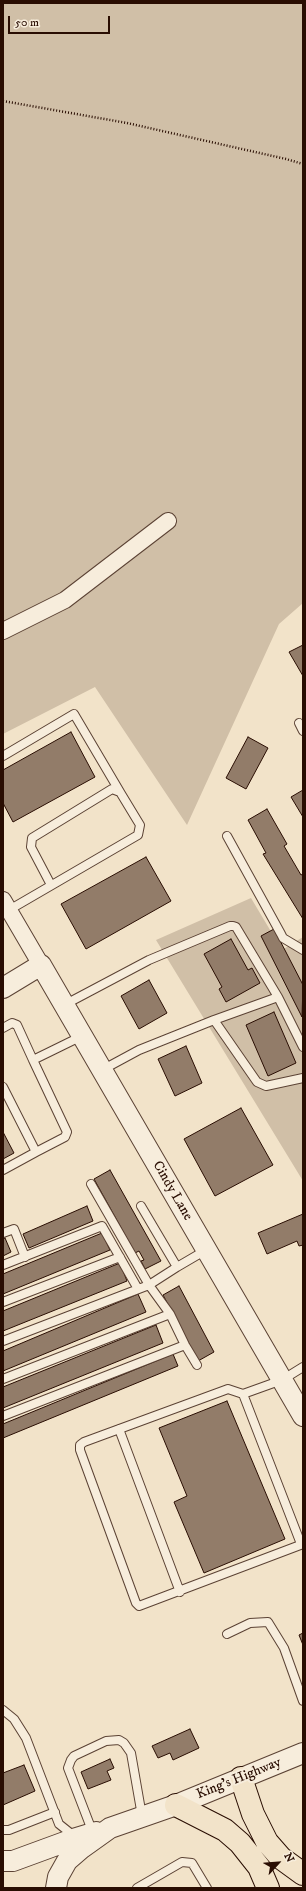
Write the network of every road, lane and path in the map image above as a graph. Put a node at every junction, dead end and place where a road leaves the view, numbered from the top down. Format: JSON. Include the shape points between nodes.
{"nodes":[{"id":1,"x":3,"y":101,"type":"edge"},
{"id":2,"x":303,"y":164,"type":"edge"},
{"id":3,"x":168,"y":521,"type":"dead end"},
{"id":4,"x":3,"y":631,"type":"edge"},
{"id":5,"x":299,"y":723,"type":"dead end"},
{"id":6,"x":303,"y":731,"type":"edge"},
{"id":7,"x":3,"y":756,"type":"edge"},
{"id":8,"x":120,"y":792,"type":"junction"},
{"id":9,"x":227,"y":836,"type":"dead end"},
{"id":10,"x":52,"y":885,"type":"junction"},
{"id":11,"x":6,"y":905,"type":"edge"},
{"id":12,"x":303,"y":950,"type":"edge"},
{"id":13,"x":41,"y":965,"type":"junction"},
{"id":14,"x":3,"y":988,"type":"edge"},
{"id":15,"x":278,"y":997,"type":"junction"},
{"id":16,"x":64,"y":1005,"type":"junction"},
{"id":17,"x":214,"y":1020,"type":"junction"},
{"id":18,"x":3,"y":1028,"type":"edge"},
{"id":19,"x":82,"y":1036,"type":"junction"},
{"id":20,"x":303,"y":1047,"type":"edge"},
{"id":21,"x":33,"y":1060,"type":"junction"},
{"id":22,"x":102,"y":1070,"type":"junction"},
{"id":23,"x":303,"y":1078,"type":"edge"},
{"id":24,"x":3,"y":1087,"type":"edge"},
{"id":25,"x":36,"y":1152,"type":"junction"},
{"id":26,"x":3,"y":1170,"type":"edge"},
{"id":27,"x":91,"y":1184,"type":"dead end"},
{"id":28,"x":141,"y":1206,"type":"dead end"},
{"id":29,"x":3,"y":1233,"type":"edge"},
{"id":30,"x":206,"y":1250,"type":"junction"},
{"id":31,"x":25,"y":1257,"type":"junction"},
{"id":32,"x":120,"y":1257,"type":"junction"},
{"id":33,"x":3,"y":1265,"type":"edge"},
{"id":34,"x":177,"y":1267,"type":"junction"},
{"id":35,"x":149,"y":1285,"type":"junction"},
{"id":36,"x":138,"y":1289,"type":"junction"},
{"id":37,"x":3,"y":1302,"type":"edge"},
{"id":38,"x":170,"y":1314,"type":"junction"},
{"id":39,"x":3,"y":1341,"type":"edge"},
{"id":40,"x":185,"y":1345,"type":"junction"},
{"id":41,"x":197,"y":1365,"type":"dead end"},
{"id":42,"x":303,"y":1367,"type":"edge"},
{"id":43,"x":3,"y":1379,"type":"edge"},
{"id":44,"x":282,"y":1380,"type":"junction"},
{"id":45,"x":243,"y":1394,"type":"junction"},
{"id":46,"x":3,"y":1416,"type":"edge"},
{"id":47,"x":303,"y":1416,"type":"edge"},
{"id":48,"x":119,"y":1429,"type":"junction"},
{"id":49,"x":302,"y":1544,"type":"edge"},
{"id":50,"x":180,"y":1592,"type":"junction"},
{"id":51,"x":227,"y":1634,"type":"dead end"},
{"id":52,"x":303,"y":1701,"type":"edge"},
{"id":53,"x":3,"y":1710,"type":"edge"},
{"id":54,"x":303,"y":1753,"type":"edge"},
{"id":55,"x":241,"y":1778,"type":"junction"},
{"id":56,"x":176,"y":1805,"type":"junction"},
{"id":57,"x":55,"y":1812,"type":"junction"},
{"id":58,"x":143,"y":1817,"type":"junction"},
{"id":59,"x":3,"y":1830,"type":"edge"},
{"id":60,"x":101,"y":1830,"type":"junction"},
{"id":61,"x":71,"y":1839,"type":"junction"},
{"id":62,"x":3,"y":1861,"type":"edge"},
{"id":63,"x":303,"y":1874,"type":"edge"},
{"id":64,"x":56,"y":1888,"type":"edge"},
{"id":65,"x":137,"y":1888,"type":"edge"},
{"id":66,"x":207,"y":1888,"type":"edge"},
{"id":67,"x":268,"y":1888,"type":"edge"}],
"edges":[{"from":1,"to":2,"type":"path","via":[[127,123]]},
{"from":3,"to":4,"type":"street","via":[[65,600]]},
{"from":5,"to":6,"type":"lane"},
{"from":7,"to":8,"type":"lane","via":[[74,714]]},
{"from":8,"to":10,"type":"lane","via":[[140,825],[138,835]]},
{"from":8,"to":10,"type":"lane","via":[[112,789],[32,838],[31,847]]},
{"from":9,"to":12,"type":"lane","via":[[281,934]]},
{"from":10,"to":11,"type":"lane"},
{"from":11,"to":13,"type":"street","name":"Cindy Lane"},
{"from":13,"to":14,"type":"street"},
{"from":13,"to":16,"type":"street","name":"Cindy Lane"},
{"from":15,"to":16,"type":"lane","via":[[236,928],[230,926],[149,960]]},
{"from":15,"to":17,"type":"lane"},
{"from":15,"to":20,"type":"lane"},
{"from":16,"to":19,"type":"street","name":"Cindy Lane"},
{"from":17,"to":22,"type":"lane","via":[[139,1050]]},
{"from":17,"to":23,"type":"lane","via":[[257,1082],[266,1086]]},
{"from":18,"to":21,"type":"lane","via":[[12,1023],[17,1025]]},
{"from":19,"to":21,"type":"lane"},
{"from":19,"to":22,"type":"street","name":"Cindy Lane"},
{"from":21,"to":25,"type":"lane","via":[[67,1132],[65,1137]]},
{"from":22,"to":30,"type":"street","name":"Cindy Lane"},
{"from":24,"to":25,"type":"lane"},
{"from":25,"to":26,"type":"lane"},
{"from":27,"to":35,"type":"lane"},
{"from":28,"to":34,"type":"lane"},
{"from":29,"to":31,"type":"lane","via":[[14,1229]]},
{"from":30,"to":34,"type":"lane"},
{"from":30,"to":44,"type":"street","name":"Cindy Lane"},
{"from":31,"to":32,"type":"lane","via":[[102,1226]]},
{"from":31,"to":33,"type":"lane"},
{"from":32,"to":36,"type":"lane"},
{"from":32,"to":37,"type":"lane"},
{"from":34,"to":35,"type":"lane"},
{"from":35,"to":36,"type":"lane"},
{"from":35,"to":38,"type":"lane"},
{"from":36,"to":39,"type":"lane"},
{"from":38,"to":40,"type":"lane"},
{"from":38,"to":43,"type":"lane"},
{"from":40,"to":41,"type":"lane"},
{"from":40,"to":46,"type":"lane"},
{"from":42,"to":44,"type":"lane"},
{"from":44,"to":45,"type":"lane"},
{"from":44,"to":47,"type":"street","name":"Cindy Lane"},
{"from":45,"to":48,"type":"lane","via":[[228,1389]]},
{"from":45,"to":49,"type":"lane"},
{"from":48,"to":50,"type":"lane"},
{"from":48,"to":50,"type":"lane","via":[[84,1442],[80,1445],[80,1450],[136,1603],[144,1606]]},
{"from":49,"to":50,"type":"lane"},
{"from":51,"to":52,"type":"lane","via":[[250,1624],[268,1622],[284,1648]]},
{"from":53,"to":57,"type":"lane","via":[[14,1719],[26,1738]]},
{"from":54,"to":55,"type":"street","name":"King's Highway"},
{"from":55,"to":56,"type":"street","name":"King's Highway"},
{"from":55,"to":63,"type":"main road","via":[[253,1814],[267,1842],[281,1858]]},
{"from":56,"to":58,"type":"street","name":"King's Highway"},
{"from":56,"to":67,"type":"main road","via":[[225,1830],[240,1843],[259,1867]]},
{"from":57,"to":59,"type":"lane"},
{"from":57,"to":61,"type":"lane","via":[[59,1824],[69,1832]]},
{"from":58,"to":60,"type":"street","name":"King's Highway"},
{"from":58,"to":60,"type":"lane","via":[[131,1753],[119,1740],[106,1741],[74,1756],[68,1768]]},
{"from":60,"to":61,"type":"street"},
{"from":60,"to":64,"type":"street","via":[[67,1861],[58,1877]]},
{"from":61,"to":62,"type":"street","via":[[12,1861]]},
{"from":65,"to":66,"type":"lane","via":[[182,1862],[192,1863]]}]}
